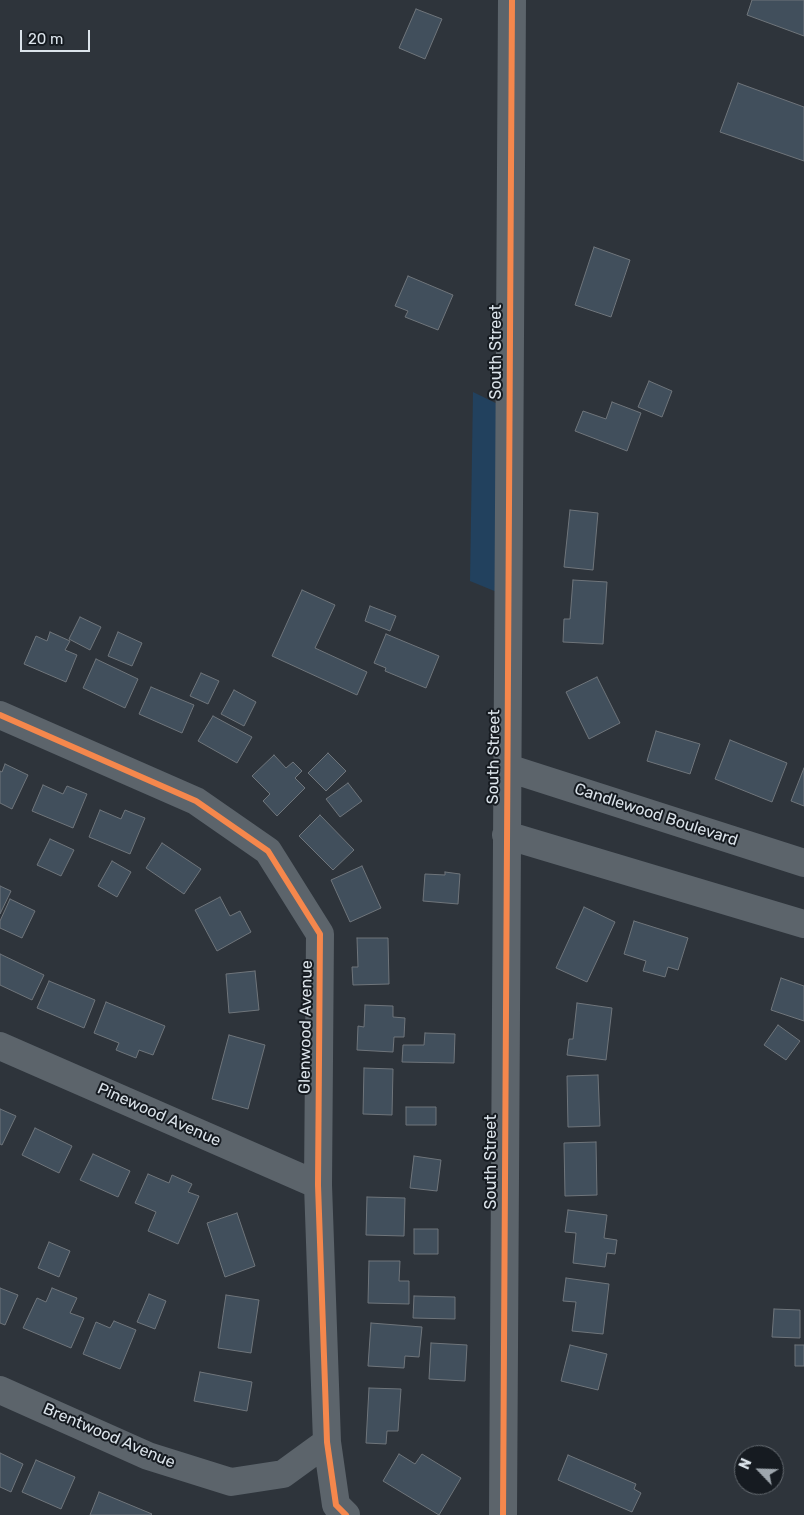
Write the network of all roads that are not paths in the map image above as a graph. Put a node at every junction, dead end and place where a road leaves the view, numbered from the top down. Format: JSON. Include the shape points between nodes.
{"nodes":[{"id":1,"x":512,"y":0,"type":"edge"},
{"id":2,"x":0,"y":715,"type":"edge"},
{"id":3,"x":508,"y":768,"type":"junction"},
{"id":4,"x":506,"y":835,"type":"junction"},
{"id":5,"x":804,"y":863,"type":"edge"},
{"id":6,"x":804,"y":924,"type":"edge"},
{"id":7,"x":0,"y":1046,"type":"edge"},
{"id":8,"x":318,"y":1185,"type":"junction"},
{"id":9,"x":0,"y":1390,"type":"edge"},
{"id":10,"x":327,"y":1442,"type":"junction"},
{"id":11,"x":346,"y":1515,"type":"edge"},
{"id":12,"x":502,"y":1515,"type":"edge"}],
"edges":[{"from":1,"to":3,"type":"street","name":"South Street"},
{"from":2,"to":8,"type":"street","name":"Glenwood Avenue","via":[[196,801],[268,851],[320,934]]},
{"from":3,"to":4,"type":"street","name":"South Street"},
{"from":3,"to":5,"type":"street","name":"Candlewood Boulevard"},
{"from":4,"to":6,"type":"street"},
{"from":4,"to":12,"type":"street","name":"South Street"},
{"from":7,"to":8,"type":"street","name":"Pinewood Avenue"},
{"from":8,"to":10,"type":"street","name":"Glenwood Avenue"},
{"from":9,"to":10,"type":"street","name":"Brentwood Avenue","via":[[148,1456],[230,1482],[283,1474]]},
{"from":10,"to":11,"type":"street","name":"Glenwood Avenue","via":[[336,1505]]}]}
